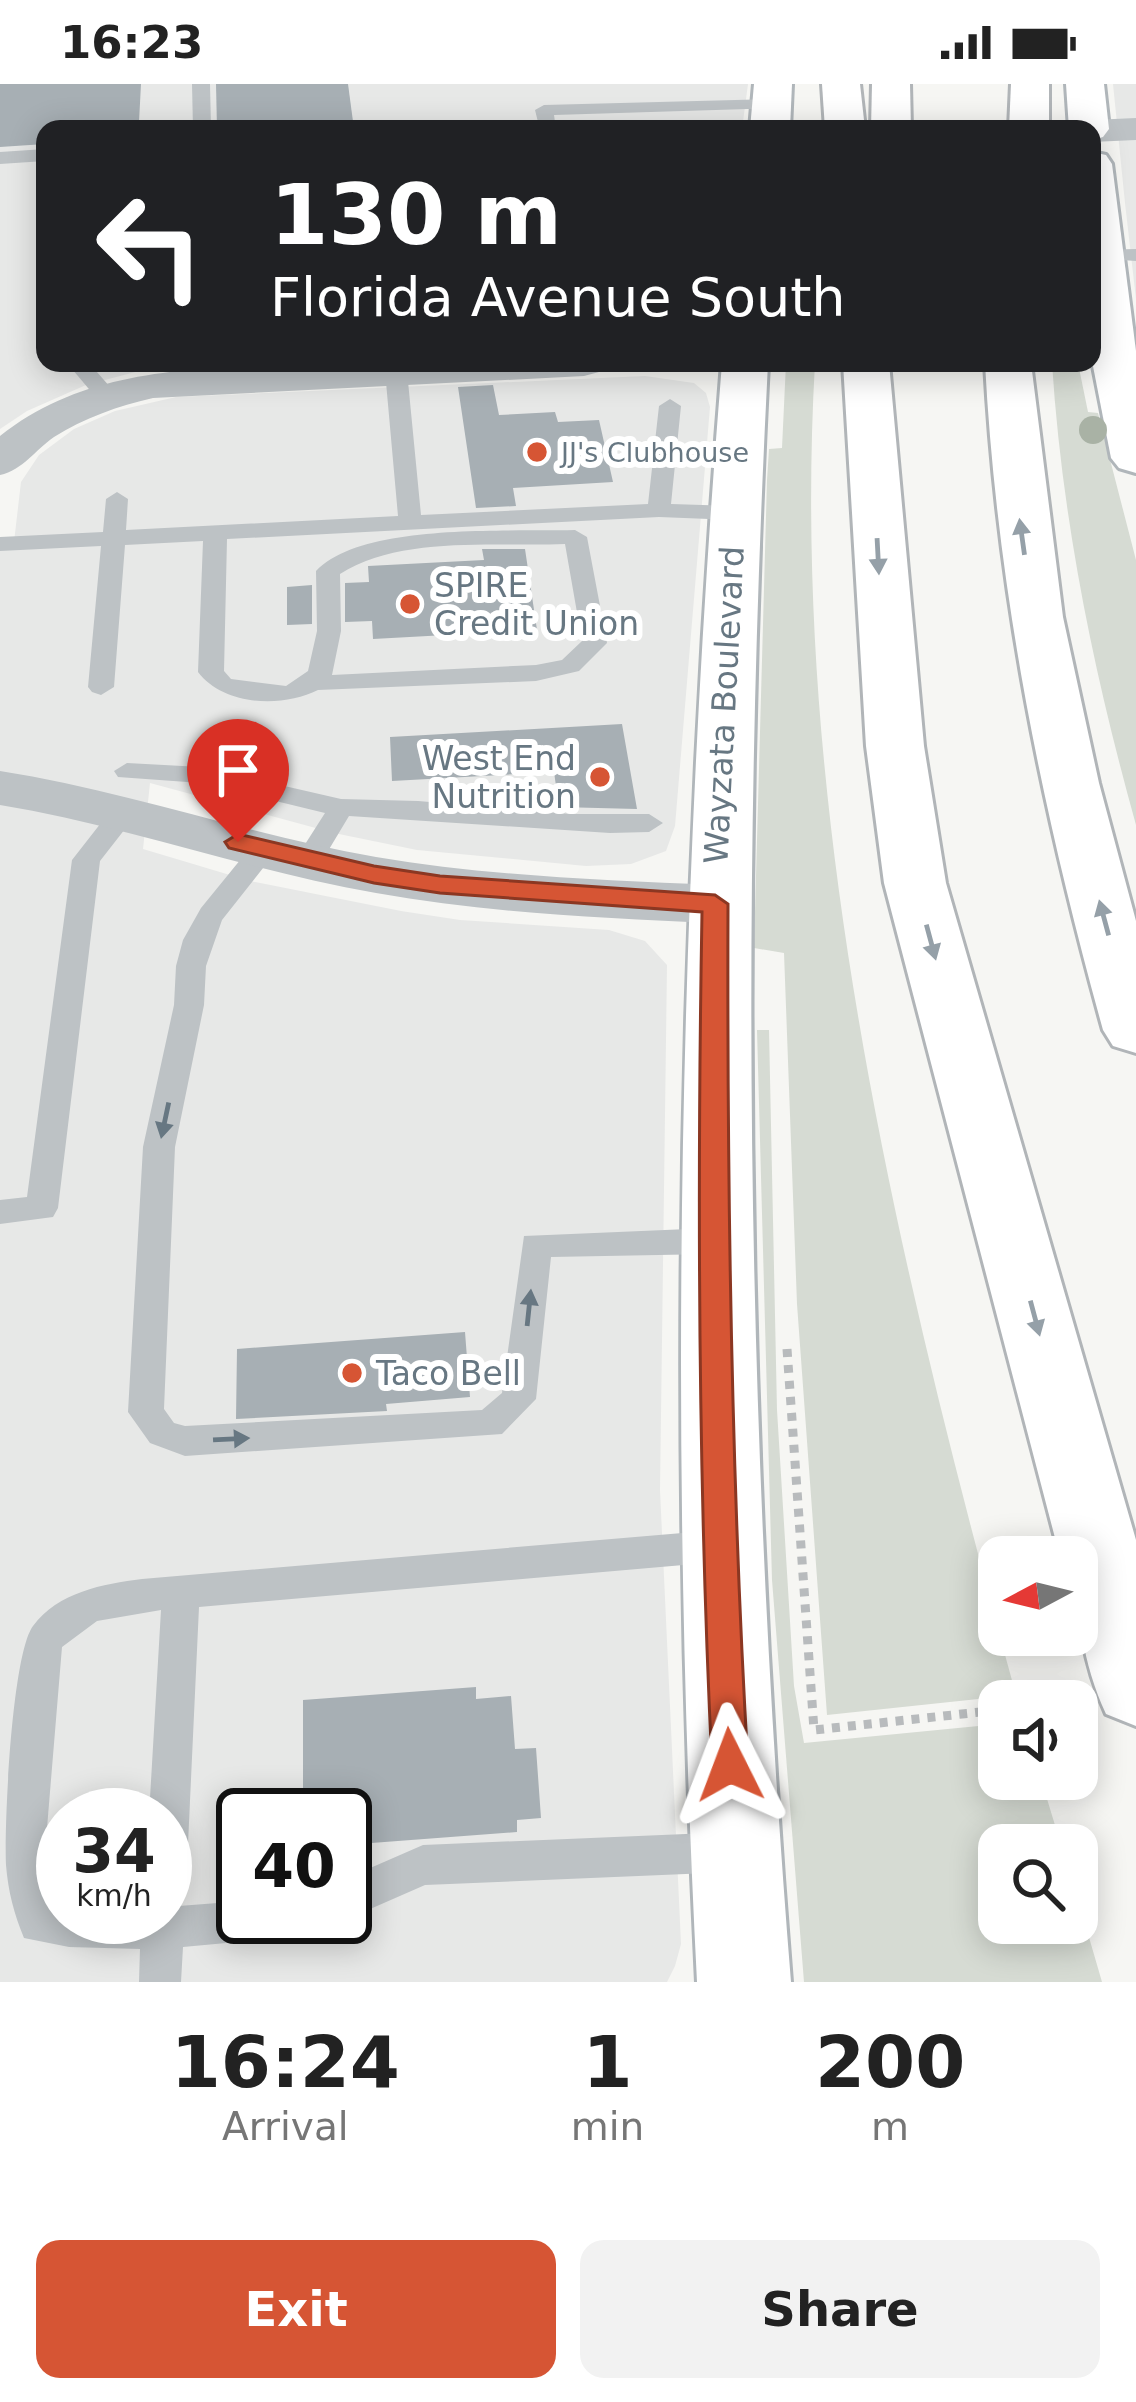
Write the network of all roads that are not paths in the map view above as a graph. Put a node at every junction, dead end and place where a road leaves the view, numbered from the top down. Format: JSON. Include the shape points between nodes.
{"nodes":[{"id":1,"x":201,"y":84,"type":"edge"},
{"id":2,"x":841,"y":84,"type":"edge"},
{"id":3,"x":891,"y":84,"type":"edge"},
{"id":4,"x":1030,"y":84,"type":"edge"},
{"id":5,"x":1085,"y":84,"type":"edge"},
{"id":6,"x":772,"y":106,"type":"edge"},
{"id":7,"x":202,"y":120,"type":"edge"},
{"id":8,"x":546,"y":120,"type":"edge"},
{"id":9,"x":844,"y":120,"type":"edge"},
{"id":10,"x":891,"y":120,"type":"edge"},
{"id":11,"x":1029,"y":120,"type":"edge"},
{"id":12,"x":1089,"y":120,"type":"edge"},
{"id":13,"x":1136,"y":129,"type":"edge"},
{"id":14,"x":1101,"y":130,"type":"edge"},
{"id":15,"x":36,"y":156,"type":"edge"},
{"id":16,"x":0,"y":158,"type":"edge"},
{"id":17,"x":1101,"y":195,"type":"edge"},
{"id":18,"x":1118,"y":254,"type":"edge"},
{"id":19,"x":86,"y":372,"type":"edge"},
{"id":20,"x":375,"y":372,"type":"edge"},
{"id":21,"x":396,"y":372,"type":"edge"},
{"id":22,"x":743,"y":372,"type":"edge"},
{"id":23,"x":867,"y":372,"type":"edge"},
{"id":24,"x":877,"y":372,"type":"edge"},
{"id":25,"x":1009,"y":372,"type":"edge"},
{"id":26,"x":106,"y":396,"type":"junction"},
{"id":27,"x":670,"y":406,"type":"dead end"},
{"id":28,"x":873,"y":439,"type":"junction"},
{"id":29,"x":1136,"y":458,"type":"edge"},
{"id":30,"x":0,"y":462,"type":"edge"},
{"id":31,"x":117,"y":499,"type":"dead end"},
{"id":32,"x":659,"y":510,"type":"junction"},
{"id":33,"x":734,"y":513,"type":"junction"},
{"id":34,"x":410,"y":522,"type":"junction"},
{"id":35,"x":572,"y":525,"type":"junction"},
{"id":36,"x":215,"y":532,"type":"junction"},
{"id":37,"x":113,"y":538,"type":"junction"},
{"id":38,"x":0,"y":544,"type":"edge"},
{"id":39,"x":314,"y":683,"type":"junction"},
{"id":40,"x":101,"y":687,"type":"dead end"},
{"id":41,"x":0,"y":788,"type":"edge"},
{"id":42,"x":126,"y":791,"type":"junction"},
{"id":43,"x":341,"y":808,"type":"junction"},
{"id":44,"x":649,"y":824,"type":"dead end"},
{"id":45,"x":286,"y":855,"type":"junction"},
{"id":46,"x":715,"y":904,"type":"junction"},
{"id":47,"x":1136,"y":1030,"type":"edge"},
{"id":48,"x":0,"y":1212,"type":"edge"},
{"id":49,"x":712,"y":1240,"type":"junction"},
{"id":50,"x":718,"y":1546,"type":"junction"},
{"id":51,"x":182,"y":1592,"type":"junction"},
{"id":52,"x":1136,"y":1687,"type":"edge"},
{"id":53,"x":171,"y":1788,"type":"edge"},
{"id":54,"x":734,"y":1852,"type":"junction"},
{"id":55,"x":372,"y":1888,"type":"edge"},
{"id":56,"x":36,"y":1918,"type":"edge"},
{"id":57,"x":162,"y":1944,"type":"edge"},
{"id":58,"x":160,"y":1982,"type":"edge"},
{"id":59,"x":744,"y":1982,"type":"edge"}],
"edges":[{"from":1,"to":7,"type":"lane"},
{"from":2,"to":9,"type":"main road"},
{"from":3,"to":10,"type":"main road"},
{"from":4,"to":11,"type":"main road"},
{"from":5,"to":12,"type":"main road"},
{"from":6,"to":8,"type":"lane","via":[[544,110]]},
{"from":13,"to":14,"type":"street"},
{"from":15,"to":16,"type":"lane"},
{"from":17,"to":18,"type":"main road"},
{"from":18,"to":29,"type":"main road","via":[[1108,328]]},
{"from":19,"to":26,"type":"lane"},
{"from":20,"to":26,"type":"street","via":[[182,381]]},
{"from":21,"to":34,"type":"lane"},
{"from":22,"to":33,"type":"main road","name":"Wayzata Boulevard"},
{"from":23,"to":28,"type":"main road"},
{"from":24,"to":28,"type":"main road"},
{"from":47,"to":25,"type":"main road","one_way":true,"via":[[1051,707],[1016,487]]},
{"from":26,"to":30,"type":"street","via":[[52,420]]},
{"from":27,"to":32,"type":"lane"},
{"from":28,"to":52,"type":"main road","one_way":true,"via":[[878,568],[915,883]]},
{"from":31,"to":37,"type":"lane"},
{"from":32,"to":33,"type":"lane"},
{"from":32,"to":35,"type":"lane"},
{"from":33,"to":46,"type":"main road","name":"Wayzata Boulevard"},
{"from":34,"to":35,"type":"lane"},
{"from":34,"to":36,"type":"lane"},
{"from":35,"to":39,"type":"lane","via":[[339,560],[328,571],[331,652]]},
{"from":35,"to":39,"type":"lane","via":[[596,644],[570,666]]},
{"from":36,"to":37,"type":"lane"},
{"from":36,"to":39,"type":"lane","via":[[211,672],[245,692]]},
{"from":37,"to":38,"type":"lane"},
{"from":37,"to":40,"type":"lane"},
{"from":41,"to":42,"type":"street"},
{"from":42,"to":43,"type":"lane","via":[[201,775]]},
{"from":42,"to":45,"type":"street"},
{"from":42,"to":48,"type":"lane","via":[[86,860],[42,1208]]},
{"from":43,"to":44,"type":"lane","via":[[393,806],[544,825]]},
{"from":43,"to":45,"type":"lane"},
{"from":45,"to":46,"type":"street","via":[[462,887]]},
{"from":45,"to":49,"type":"lane","one_way":true,"via":[[196,940],[159,1147],[146,1412],[162,1433],[185,1441],[490,1424],[519,1399],[536,1245]]},
{"from":46,"to":49,"type":"main road","name":"Wayzata Boulevard"},
{"from":49,"to":50,"type":"main road","name":"Wayzata Boulevard"},
{"from":50,"to":51,"type":"lane"},
{"from":50,"to":54,"type":"main road","name":"Wayzata Boulevard"},
{"from":51,"to":53,"type":"lane"},
{"from":51,"to":56,"type":"lane","via":[[81,1607],[44,1641],[26,1861]]},
{"from":54,"to":55,"type":"lane","via":[[423,1865]]},
{"from":54,"to":59,"type":"main road","name":"Wayzata Boulevard"},
{"from":57,"to":58,"type":"lane"}]}
